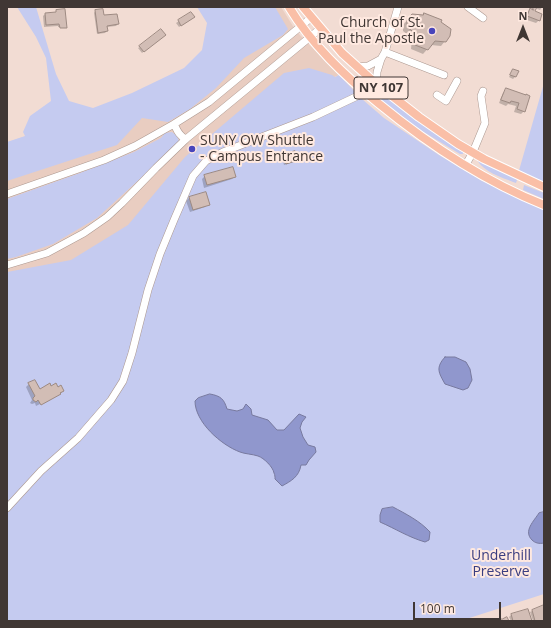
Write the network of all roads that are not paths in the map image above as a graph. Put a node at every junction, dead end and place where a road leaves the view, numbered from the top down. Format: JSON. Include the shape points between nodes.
{"nodes":[{"id":1,"x":289,"y":7,"type":"edge"},
{"id":2,"x":304,"y":7,"type":"edge"},
{"id":3,"x":398,"y":7,"type":"edge"},
{"id":4,"x":468,"y":7,"type":"edge"},
{"id":5,"x":312,"y":17,"type":"junction"},
{"id":6,"x":483,"y":18,"type":"dead end"},
{"id":7,"x":302,"y":26,"type":"junction"},
{"id":8,"x":321,"y":28,"type":"junction"},
{"id":9,"x":310,"y":37,"type":"junction"},
{"id":10,"x":385,"y":52,"type":"junction"},
{"id":11,"x":380,"y":59,"type":"junction"},
{"id":12,"x":357,"y":67,"type":"junction"},
{"id":13,"x":444,"y":75,"type":"dead end"},
{"id":14,"x":458,"y":80,"type":"dead end"},
{"id":15,"x":376,"y":84,"type":"junction"},
{"id":16,"x":483,"y":91,"type":"dead end"},
{"id":17,"x":366,"y":92,"type":"junction"},
{"id":18,"x":437,"y":95,"type":"dead end"},
{"id":19,"x":174,"y":124,"type":"junction"},
{"id":20,"x":186,"y":139,"type":"junction"},
{"id":21,"x":472,"y":152,"type":"junction"},
{"id":22,"x":465,"y":166,"type":"junction"},
{"id":23,"x":544,"y":188,"type":"edge"},
{"id":24,"x":7,"y":194,"type":"edge"},
{"id":25,"x":544,"y":205,"type":"edge"},
{"id":26,"x":7,"y":265,"type":"edge"},
{"id":27,"x":7,"y":508,"type":"edge"}],
"edges":[{"from":1,"to":7,"type":"main road","number":"NY 107"},
{"from":2,"to":5,"type":"main road","number":"NY 107"},
{"from":3,"to":10,"type":"street"},
{"from":4,"to":6,"type":"street"},
{"from":5,"to":7,"type":"street"},
{"from":5,"to":8,"type":"main road","number":"NY 107"},
{"from":7,"to":9,"type":"main road","number":"NY 107"},
{"from":7,"to":19,"type":"street","via":[[209,102]]},
{"from":8,"to":9,"type":"street"},
{"from":8,"to":12,"type":"main road","number":"NY 107"},
{"from":9,"to":17,"type":"main road","number":"NY 107"},
{"from":9,"to":20,"type":"street"},
{"from":10,"to":11,"type":"street"},
{"from":10,"to":13,"type":"street"},
{"from":11,"to":12,"type":"street","via":[[368,66]]},
{"from":11,"to":15,"type":"street"},
{"from":12,"to":15,"type":"main road","number":"NY 107"},
{"from":14,"to":18,"type":"street","via":[[446,101]]},
{"from":15,"to":21,"type":"main road","number":"NY 107","via":[[419,117]]},
{"from":16,"to":21,"type":"street","via":[[481,96],[485,123]]},
{"from":17,"to":22,"type":"main road","number":"NY 107","via":[[405,125]]},
{"from":17,"to":27,"type":"street","via":[[313,117],[223,152],[206,161],[193,176],[160,254],[123,381],[111,400],[78,438],[41,471]]},
{"from":19,"to":20,"type":"street"},
{"from":19,"to":24,"type":"street","via":[[104,160]]},
{"from":20,"to":26,"type":"street","via":[[122,203],[96,225],[47,253]]},
{"from":21,"to":22,"type":"street"},
{"from":21,"to":23,"type":"main road","number":"NY 107"},
{"from":22,"to":25,"type":"main road","number":"NY 107"}]}
